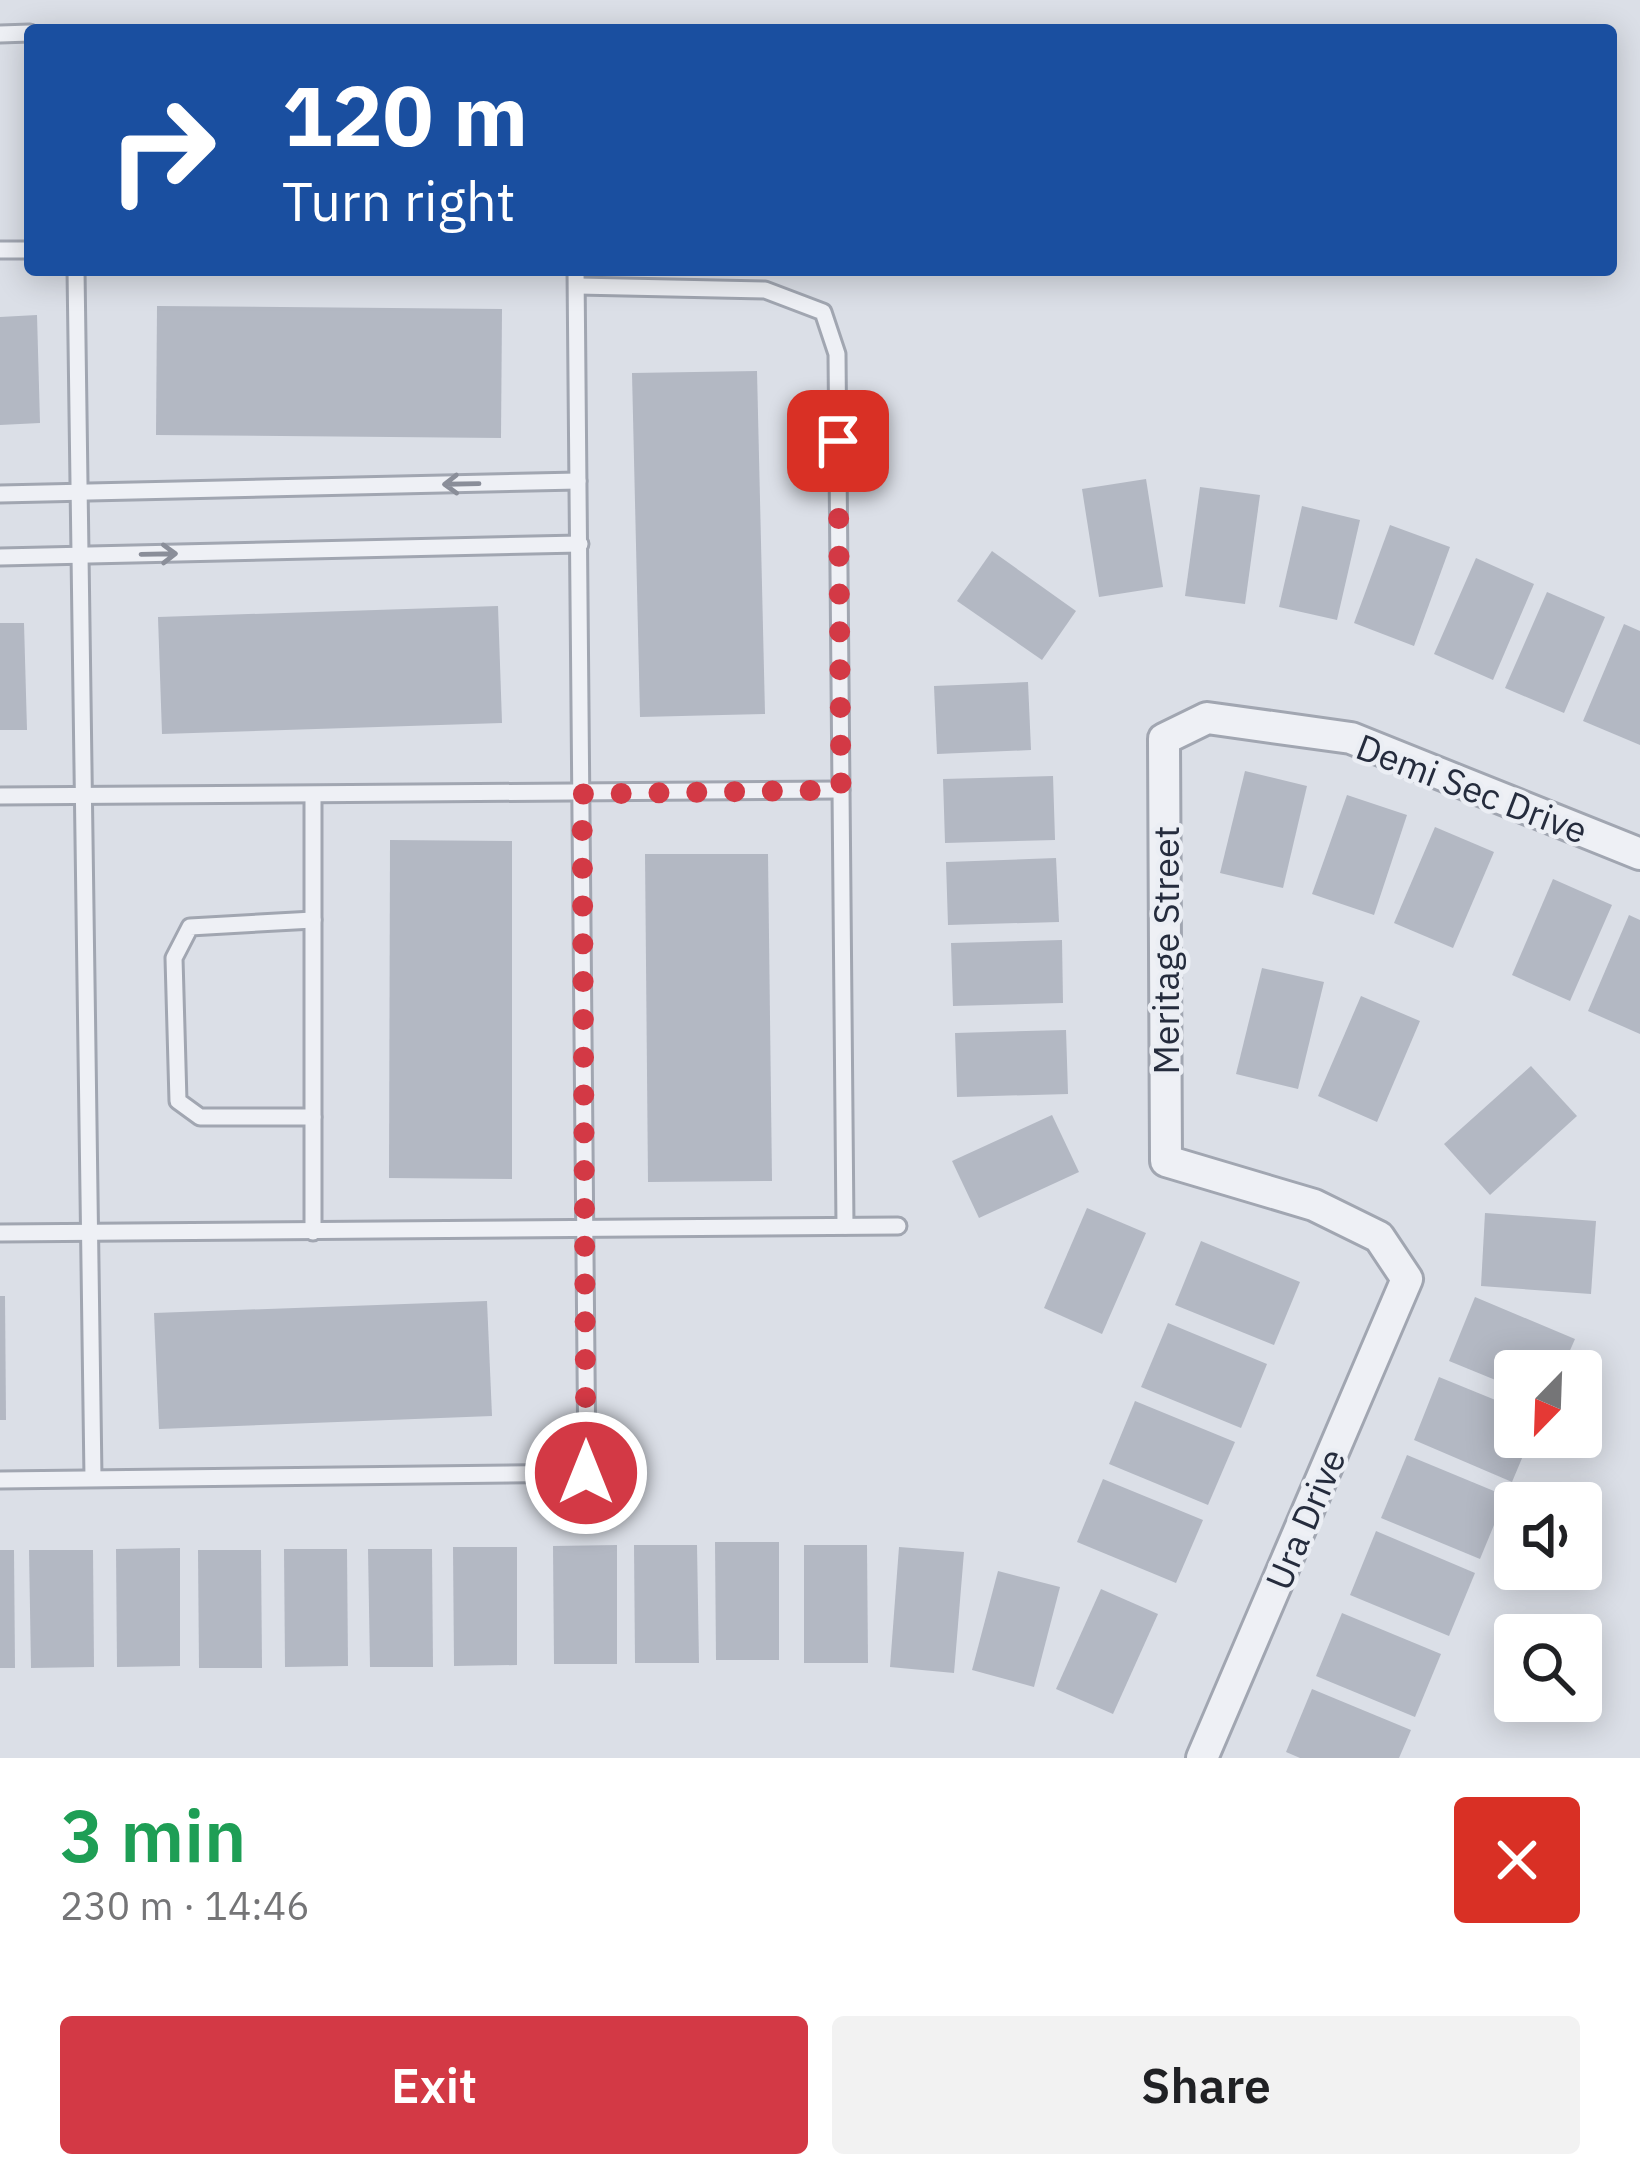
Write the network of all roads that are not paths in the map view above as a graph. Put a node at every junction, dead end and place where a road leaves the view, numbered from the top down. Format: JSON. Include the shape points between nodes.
{"nodes":[{"id":1,"x":76,"y":276,"type":"edge"},
{"id":2,"x":578,"y":278,"type":"edge"},
{"id":3,"x":578,"y":481,"type":"junction"},
{"id":4,"x":79,"y":493,"type":"junction"},
{"id":5,"x":0,"y":494,"type":"edge"},
{"id":6,"x":580,"y":544,"type":"junction"},
{"id":7,"x":80,"y":556,"type":"junction"},
{"id":8,"x":0,"y":557,"type":"edge"},
{"id":9,"x":1164,"y":739,"type":"joint"},
{"id":10,"x":841,"y":790,"type":"junction"},
{"id":11,"x":582,"y":794,"type":"junction"},
{"id":12,"x":313,"y":795,"type":"junction"},
{"id":13,"x":0,"y":796,"type":"edge"},
{"id":14,"x":83,"y":796,"type":"junction"},
{"id":15,"x":1640,"y":854,"type":"edge"},
{"id":16,"x":313,"y":920,"type":"junction"},
{"id":17,"x":313,"y":1118,"type":"junction"},
{"id":18,"x":845,"y":1226,"type":"junction"},
{"id":19,"x":898,"y":1226,"type":"dead end"},
{"id":20,"x":585,"y":1230,"type":"junction"},
{"id":21,"x":313,"y":1232,"type":"junction"},
{"id":22,"x":89,"y":1233,"type":"junction"},
{"id":23,"x":0,"y":1234,"type":"edge"},
{"id":24,"x":1407,"y":1279,"type":"joint"},
{"id":25,"x":93,"y":1478,"type":"junction"},
{"id":26,"x":0,"y":1480,"type":"edge"},
{"id":27,"x":1202,"y":1758,"type":"edge"}],
"edges":[{"from":1,"to":4,"type":"lane"},
{"from":2,"to":3,"type":"lane"},
{"from":2,"to":10,"type":"lane","via":[[765,290],[823,312],[837,354]]},
{"from":3,"to":4,"type":"lane","one_way":true},
{"from":3,"to":6,"type":"lane"},
{"from":4,"to":5,"type":"lane"},
{"from":4,"to":7,"type":"lane"},
{"from":7,"to":6,"type":"lane","one_way":true},
{"from":6,"to":11,"type":"lane"},
{"from":7,"to":8,"type":"lane"},
{"from":7,"to":14,"type":"lane"},
{"from":9,"to":15,"type":"street","name":"Demi Sec Drive","via":[[1207,718],[1351,738]]},
{"from":9,"to":24,"type":"street","name":"Meritage Street","via":[[1166,1161],[1313,1205],[1379,1237]]},
{"from":10,"to":11,"type":"lane"},
{"from":10,"to":18,"type":"lane"},
{"from":11,"to":12,"type":"lane"},
{"from":11,"to":20,"type":"lane"},
{"from":12,"to":14,"type":"lane"},
{"from":12,"to":16,"type":"lane"},
{"from":13,"to":14,"type":"lane"},
{"from":14,"to":22,"type":"lane"},
{"from":16,"to":17,"type":"lane"},
{"from":16,"to":17,"type":"lane","via":[[190,927],[174,958],[178,1101],[200,1117]]},
{"from":17,"to":21,"type":"lane"},
{"from":18,"to":19,"type":"lane"},
{"from":18,"to":20,"type":"lane"},
{"from":20,"to":21,"type":"lane"},
{"from":20,"to":25,"type":"lane","via":[[586,1473]]},
{"from":21,"to":22,"type":"lane"},
{"from":22,"to":23,"type":"lane"},
{"from":22,"to":25,"type":"lane"},
{"from":24,"to":27,"type":"street","name":"Ura Drive"},
{"from":25,"to":26,"type":"lane"}]}
